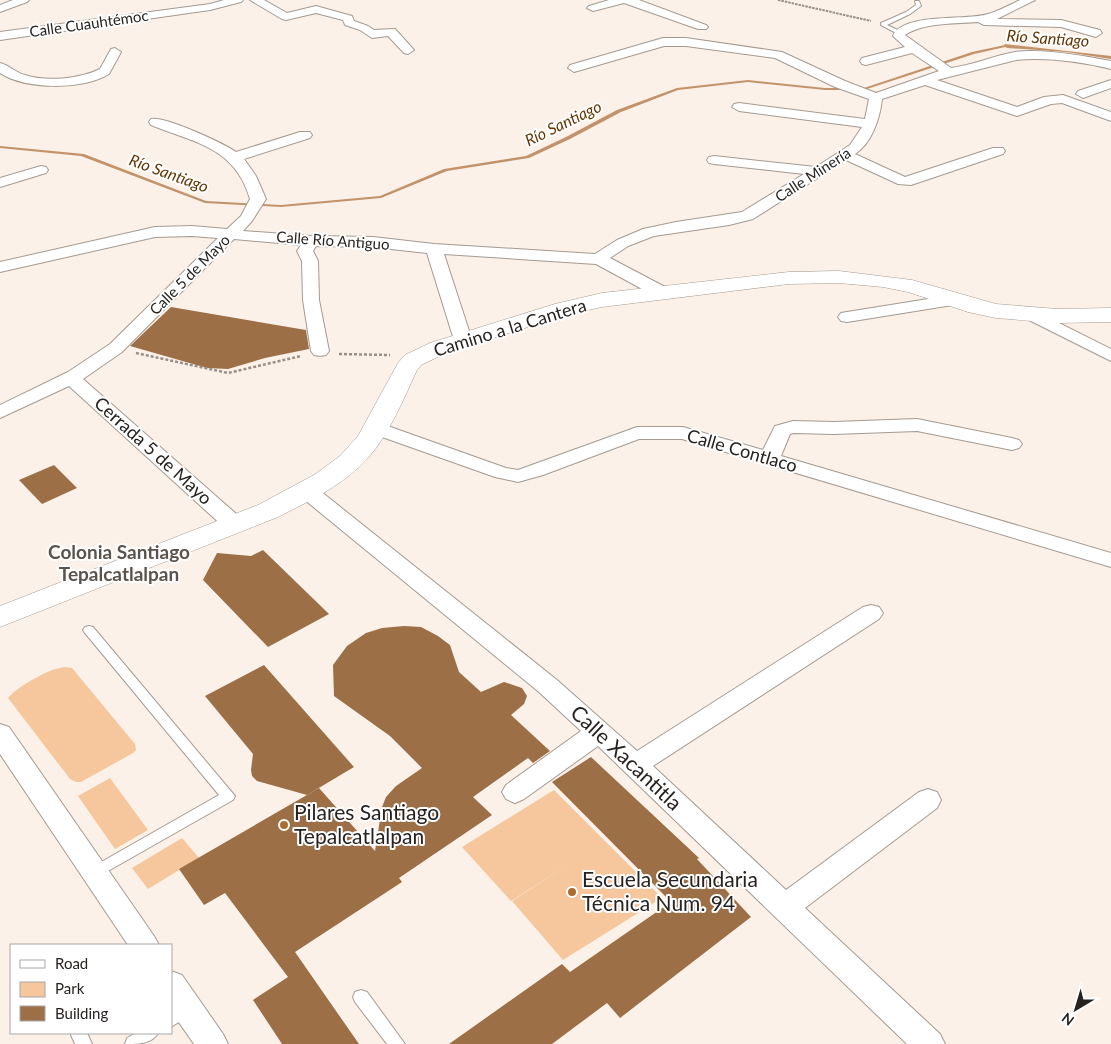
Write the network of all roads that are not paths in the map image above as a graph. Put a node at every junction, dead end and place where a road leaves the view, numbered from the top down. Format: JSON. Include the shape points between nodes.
{"nodes":[{"id":1,"x":22,"y":0,"type":"edge"},
{"id":2,"x":237,"y":0,"type":"edge"},
{"id":3,"x":256,"y":0,"type":"edge"},
{"id":4,"x":621,"y":0,"type":"edge"},
{"id":5,"x":628,"y":0,"type":"edge"},
{"id":6,"x":1029,"y":0,"type":"edge"},
{"id":7,"x":917,"y":2,"type":"dead end"},
{"id":8,"x":593,"y":8,"type":"dead end"},
{"id":9,"x":0,"y":9,"type":"edge"},
{"id":10,"x":981,"y":19,"type":"junction"},
{"id":11,"x":702,"y":27,"type":"dead end"},
{"id":12,"x":900,"y":33,"type":"junction"},
{"id":13,"x":1096,"y":33,"type":"dead end"},
{"id":14,"x":0,"y":36,"type":"edge"},
{"id":15,"x":912,"y":48,"type":"junction"},
{"id":16,"x":408,"y":50,"type":"dead end"},
{"id":17,"x":115,"y":52,"type":"dead end"},
{"id":18,"x":866,"y":61,"type":"dead end"},
{"id":19,"x":940,"y":65,"type":"junction"},
{"id":20,"x":1111,"y":65,"type":"edge"},
{"id":21,"x":0,"y":67,"type":"edge"},
{"id":22,"x":574,"y":68,"type":"dead end"},
{"id":23,"x":924,"y":80,"type":"junction"},
{"id":24,"x":1111,"y":84,"type":"edge"},
{"id":25,"x":1083,"y":94,"type":"dead end"},
{"id":26,"x":876,"y":97,"type":"junction"},
{"id":27,"x":739,"y":107,"type":"dead end"},
{"id":28,"x":1111,"y":117,"type":"edge"},
{"id":29,"x":156,"y":122,"type":"dead end"},
{"id":30,"x":870,"y":124,"type":"junction"},
{"id":31,"x":305,"y":135,"type":"dead end"},
{"id":32,"x":998,"y":151,"type":"dead end"},
{"id":33,"x":256,"y":152,"type":"junction"},
{"id":34,"x":846,"y":155,"type":"junction"},
{"id":35,"x":235,"y":157,"type":"junction"},
{"id":36,"x":714,"y":160,"type":"dead end"},
{"id":37,"x":41,"y":170,"type":"dead end"},
{"id":38,"x":816,"y":171,"type":"junction"},
{"id":39,"x":0,"y":183,"type":"edge"},
{"id":40,"x":257,"y":192,"type":"junction"},
{"id":41,"x":232,"y":233,"type":"junction"},
{"id":42,"x":311,"y":241,"type":"junction"},
{"id":43,"x":434,"y":248,"type":"junction"},
{"id":44,"x":600,"y":259,"type":"junction"},
{"id":45,"x":0,"y":267,"type":"edge"},
{"id":46,"x":661,"y":292,"type":"junction"},
{"id":47,"x":953,"y":300,"type":"junction"},
{"id":48,"x":1031,"y":314,"type":"junction"},
{"id":49,"x":1111,"y":316,"type":"edge"},
{"id":50,"x":846,"y":317,"type":"dead end"},
{"id":51,"x":463,"y":340,"type":"junction"},
{"id":52,"x":320,"y":352,"type":"road end"},
{"id":53,"x":1111,"y":356,"type":"edge"},
{"id":54,"x":71,"y":378,"type":"junction"},
{"id":55,"x":0,"y":412,"type":"edge"},
{"id":56,"x":375,"y":428,"type":"junction"},
{"id":57,"x":1012,"y":444,"type":"dead end"},
{"id":58,"x":770,"y":458,"type":"junction"},
{"id":59,"x":307,"y":491,"type":"junction"},
{"id":60,"x":234,"y":524,"type":"junction"},
{"id":61,"x":1111,"y":560,"type":"edge"},
{"id":62,"x":871,"y":613,"type":"dead end"},
{"id":63,"x":0,"y":617,"type":"edge"},
{"id":64,"x":89,"y":630,"type":"dead end"},
{"id":65,"x":599,"y":732,"type":"junction"},
{"id":66,"x":0,"y":734,"type":"edge"},
{"id":67,"x":635,"y":765,"type":"junction"},
{"id":68,"x":515,"y":792,"type":"dead end"},
{"id":69,"x":928,"y":800,"type":"dead end"},
{"id":70,"x":94,"y":873,"type":"junction"},
{"id":71,"x":784,"y":907,"type":"junction"},
{"id":72,"x":143,"y":944,"type":"edge"},
{"id":73,"x":361,"y":997,"type":"dead end"},
{"id":74,"x":177,"y":1004,"type":"edge"},
{"id":75,"x":148,"y":1034,"type":"edge"},
{"id":76,"x":133,"y":1044,"type":"edge"},
{"id":77,"x":212,"y":1044,"type":"edge"},
{"id":78,"x":397,"y":1044,"type":"edge"},
{"id":79,"x":928,"y":1044,"type":"edge"}],
"edges":[{"from":1,"to":9,"type":"street"},
{"from":2,"to":14,"type":"street","name":"Calle Cuauhtémoc","via":[[194,10]]},
{"from":3,"to":16,"type":"street","via":[[286,17],[316,9],[348,18],[349,23],[372,34],[391,32]]},
{"from":4,"to":8,"type":"street"},
{"from":5,"to":11,"type":"street"},
{"from":6,"to":10,"type":"street"},
{"from":7,"to":12,"type":"lane","via":[[918,5],[908,13],[883,24]]},
{"from":10,"to":12,"type":"street","via":[[924,24]]},
{"from":10,"to":13,"type":"street","via":[[991,24],[1061,24]]},
{"from":12,"to":15,"type":"street","via":[[899,36]]},
{"from":15,"to":18,"type":"street"},
{"from":15,"to":19,"type":"street"},
{"from":17,"to":21,"type":"street","via":[[102,73],[64,81],[20,79]]},
{"from":19,"to":20,"type":"street","via":[[971,69],[1027,55]]},
{"from":19,"to":23,"type":"street"},
{"from":22,"to":26,"type":"street","via":[[663,42],[686,42],[778,54],[840,84]]},
{"from":23,"to":26,"type":"street"},
{"from":23,"to":28,"type":"street","via":[[1017,112],[1063,99]]},
{"from":24,"to":25,"type":"street"},
{"from":26,"to":30,"type":"street","name":"Calle Minería"},
{"from":27,"to":30,"type":"street"},
{"from":29,"to":35,"type":"street"},
{"from":30,"to":34,"type":"street","name":"Calle Minería","via":[[865,136]]},
{"from":31,"to":33,"type":"street"},
{"from":32,"to":34,"type":"street","via":[[911,181],[903,181]]},
{"from":33,"to":35,"type":"street"},
{"from":33,"to":40,"type":"street","via":[[259,171]]},
{"from":34,"to":38,"type":"street","name":"Calle Minería"},
{"from":35,"to":40,"type":"street"},
{"from":36,"to":38,"type":"street"},
{"from":37,"to":39,"type":"street"},
{"from":38,"to":44,"type":"street","name":"Calle Minería","via":[[746,217],[667,227],[645,234]]},
{"from":40,"to":41,"type":"street","name":"Calle 5 de Mayo","via":[[247,218]]},
{"from":41,"to":42,"type":"street","name":"Calle Río Antiguo"},
{"from":41,"to":45,"type":"street","name":"Calle Río Antiguo","via":[[154,232]]},
{"from":41,"to":54,"type":"street","name":"Calle 5 de Mayo","via":[[116,348]]},
{"from":42,"to":43,"type":"street","name":"Calle Río Antiguo","via":[[374,242]]},
{"from":42,"to":52,"type":"street","via":[[305,251],[310,261],[311,300]]},
{"from":43,"to":44,"type":"street","name":"Calle Río Antiguo"},
{"from":43,"to":51,"type":"street"},
{"from":44,"to":46,"type":"street","name":"Calle Río Antiguo"},
{"from":46,"to":47,"type":"street","name":"Camino a la Cantera","via":[[789,278],[840,277],[912,286]]},
{"from":46,"to":51,"type":"street","name":"Camino a la Cantera","via":[[563,309]]},
{"from":47,"to":48,"type":"street","name":"Camino a la Cantera","via":[[996,311]]},
{"from":47,"to":50,"type":"street"},
{"from":48,"to":49,"type":"street","name":"Camino a la Cantera"},
{"from":48,"to":53,"type":"street"},
{"from":51,"to":56,"type":"street","name":"Camino a la Cantera","via":[[421,356],[406,368]]},
{"from":54,"to":55,"type":"street","name":"Calle 5 de Mayo"},
{"from":54,"to":60,"type":"street","name":"Cerrada 5 de Mayo"},
{"from":56,"to":58,"type":"street","name":"Calle Contlaco","via":[[518,476],[637,433],[683,434]]},
{"from":56,"to":59,"type":"street","name":"Camino a la Cantera","via":[[368,442],[351,460]]},
{"from":57,"to":58,"type":"street","via":[[917,425],[793,427],[782,430]]},
{"from":58,"to":61,"type":"street","name":"Calle Contlaco"},
{"from":59,"to":60,"type":"street","name":"Camino a la Cantera"},
{"from":59,"to":65,"type":"street","name":"Calle Xacantitla","via":[[548,686]]},
{"from":60,"to":63,"type":"street","name":"Camino a la Cantera"},
{"from":62,"to":67,"type":"street"},
{"from":64,"to":70,"type":"lane","via":[[228,796]]},
{"from":65,"to":67,"type":"street","name":"Calle Xacantitla"},
{"from":65,"to":68,"type":"street"},
{"from":66,"to":70,"type":"street"},
{"from":67,"to":71,"type":"street","name":"Calle Xacantitla"},
{"from":69,"to":71,"type":"street"},
{"from":70,"to":72,"type":"street"},
{"from":71,"to":79,"type":"street","name":"Calle Xacantitla"},
{"from":73,"to":78,"type":"lane"},
{"from":74,"to":77,"type":"street"},
{"from":75,"to":76,"type":"lane"}]}
